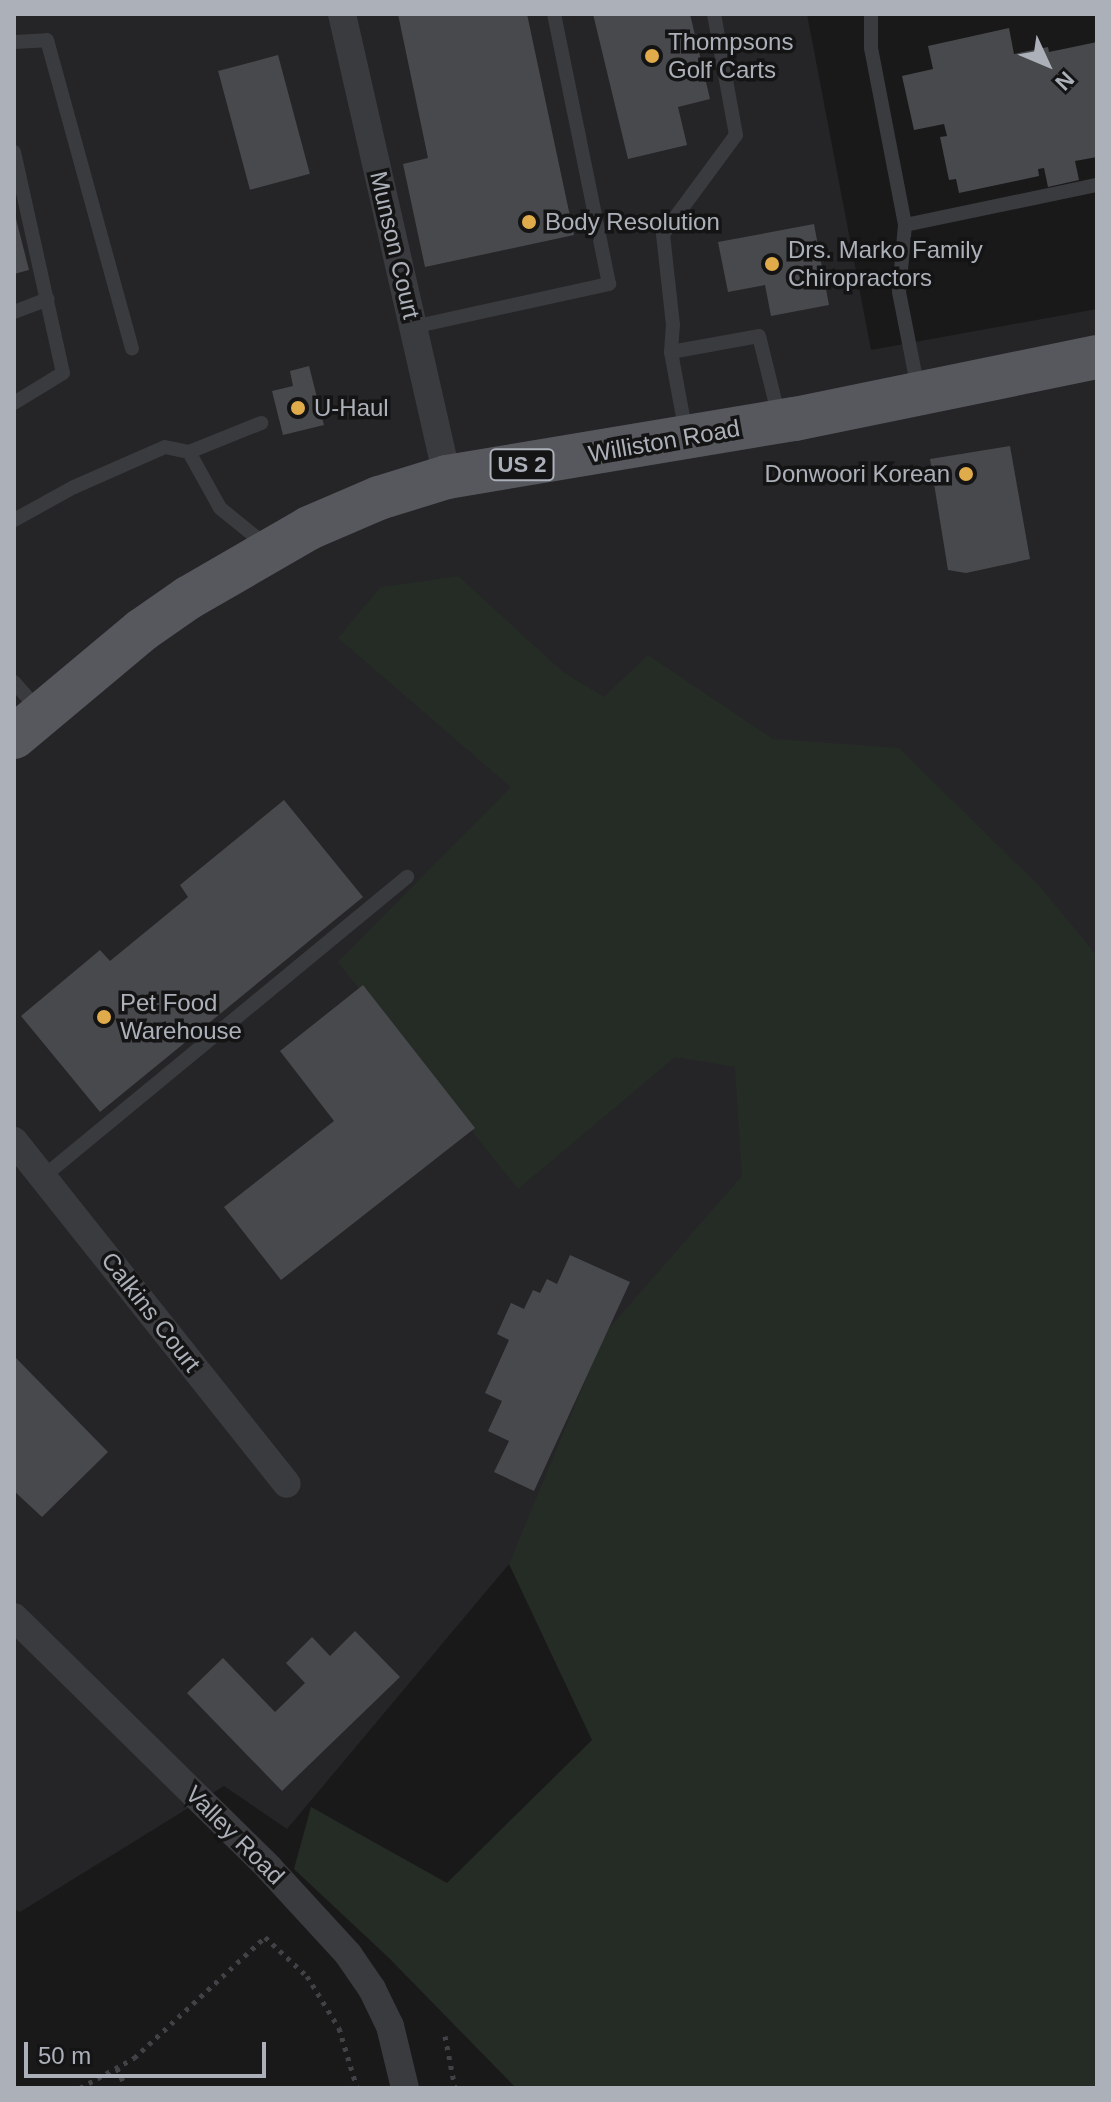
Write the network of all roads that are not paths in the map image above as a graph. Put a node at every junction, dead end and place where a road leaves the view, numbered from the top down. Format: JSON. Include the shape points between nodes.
{"nodes":[{"id":1,"x":342,"y":14,"type":"edge"},
{"id":2,"x":554,"y":14,"type":"edge"},
{"id":3,"x":714,"y":14,"type":"edge"},
{"id":4,"x":871,"y":14,"type":"edge"},
{"id":5,"x":14,"y":42,"type":"edge"},
{"id":6,"x":14,"y":152,"type":"edge"},
{"id":7,"x":1097,"y":185,"type":"edge"},
{"id":8,"x":905,"y":225,"type":"junction"},
{"id":9,"x":48,"y":299,"type":"junction"},
{"id":10,"x":14,"y":312,"type":"edge"},
{"id":11,"x":413,"y":327,"type":"junction"},
{"id":12,"x":132,"y":349,"type":"dead end"},
{"id":13,"x":671,"y":352,"type":"junction"},
{"id":14,"x":1097,"y":357,"type":"edge"},
{"id":15,"x":919,"y":394,"type":"junction"},
{"id":16,"x":14,"y":403,"type":"edge"},
{"id":17,"x":780,"y":421,"type":"junction"},
{"id":18,"x":261,"y":423,"type":"dead end"},
{"id":19,"x":687,"y":438,"type":"junction"},
{"id":20,"x":189,"y":452,"type":"junction"},
{"id":21,"x":447,"y":477,"type":"junction"},
{"id":22,"x":14,"y":520,"type":"edge"},
{"id":23,"x":271,"y":549,"type":"junction"},
{"id":24,"x":23,"y":711,"type":"edge"},
{"id":25,"x":407,"y":877,"type":"dead end"},
{"id":26,"x":14,"y":1141,"type":"edge"},
{"id":27,"x":43,"y":1177,"type":"junction"},
{"id":28,"x":287,"y":1484,"type":"dead end"},
{"id":29,"x":14,"y":1617,"type":"edge"},
{"id":30,"x":405,"y":2088,"type":"edge"}],
"edges":[{"from":1,"to":11,"type":"street","name":"Munson Court"},
{"from":2,"to":11,"type":"lane","via":[[609,284]]},
{"from":3,"to":13,"type":"lane","via":[[736,135],[663,234]]},
{"from":4,"to":8,"type":"lane","via":[[871,48]]},
{"from":5,"to":12,"type":"lane","via":[[47,40]]},
{"from":6,"to":9,"type":"lane"},
{"from":7,"to":8,"type":"lane"},
{"from":8,"to":15,"type":"lane","via":[[899,292]]},
{"from":9,"to":10,"type":"lane"},
{"from":9,"to":16,"type":"lane","via":[[63,373]]},
{"from":11,"to":21,"type":"street","name":"Munson Court"},
{"from":13,"to":17,"type":"lane","via":[[759,336]]},
{"from":13,"to":19,"type":"lane"},
{"from":14,"to":15,"type":"main road","name":"Williston Road","number":"US 2"},
{"from":15,"to":17,"type":"main road","name":"Williston Road","number":"US 2"},
{"from":17,"to":19,"type":"main road","name":"Williston Road","number":"US 2"},
{"from":18,"to":20,"type":"lane"},
{"from":19,"to":21,"type":"main road","name":"Williston Road","number":"US 2"},
{"from":20,"to":22,"type":"lane","via":[[165,447]]},
{"from":20,"to":23,"type":"lane","via":[[220,508]]},
{"from":21,"to":23,"type":"main road","name":"Williston Road","number":"US 2","via":[[379,498]]},
{"from":23,"to":24,"type":"main road","name":"Williston Road","number":"US 2"},
{"from":25,"to":27,"type":"lane"},
{"from":26,"to":27,"type":"street","name":"Calkins Court"},
{"from":27,"to":28,"type":"street","name":"Calkins Court"},
{"from":29,"to":30,"type":"street","name":"Valley Road","via":[[269,1868],[348,1954],[390,2026]]}]}
